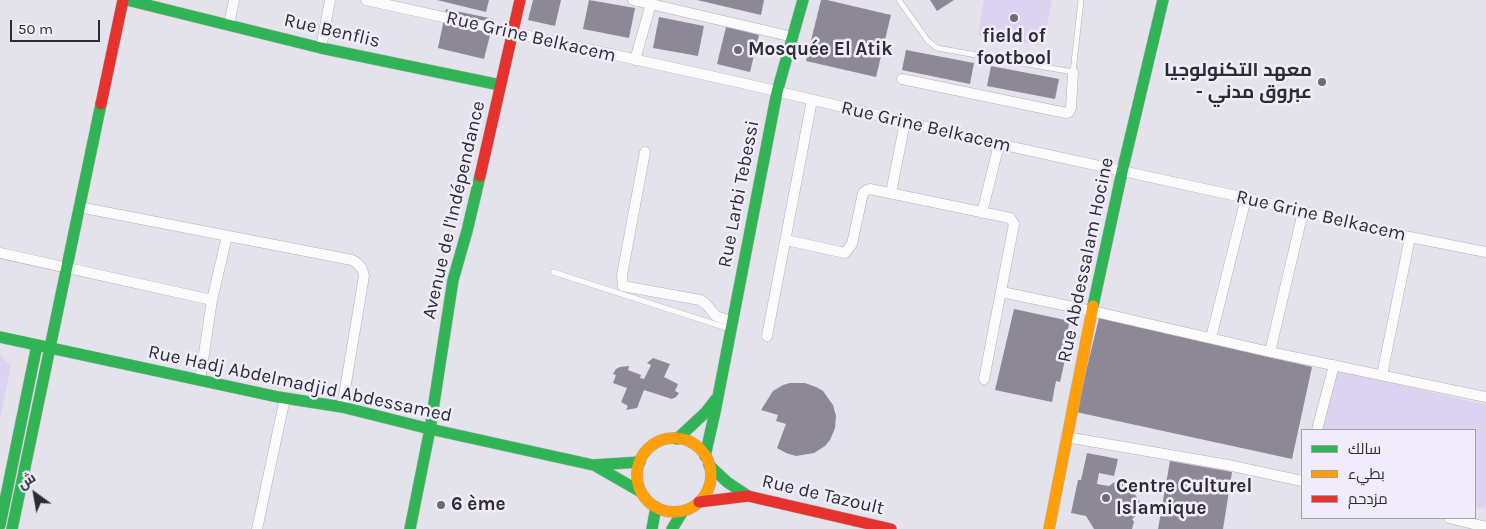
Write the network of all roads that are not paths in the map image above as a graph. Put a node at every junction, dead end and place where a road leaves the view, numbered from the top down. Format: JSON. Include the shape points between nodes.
{"nodes":[{"id":1,"x":125,"y":0,"type":"edge"},
{"id":2,"x":234,"y":0,"type":"edge"},
{"id":3,"x":330,"y":0,"type":"edge"},
{"id":4,"x":366,"y":0,"type":"edge"},
{"id":5,"x":520,"y":0,"type":"edge"},
{"id":6,"x":633,"y":0,"type":"edge"},
{"id":7,"x":802,"y":0,"type":"edge"},
{"id":8,"x":898,"y":0,"type":"edge"},
{"id":9,"x":1082,"y":0,"type":"edge"},
{"id":10,"x":1162,"y":0,"type":"edge"},
{"id":11,"x":652,"y":2,"type":"edge"},
{"id":12,"x":229,"y":25,"type":"junction"},
{"id":13,"x":512,"y":32,"type":"junction"},
{"id":14,"x":793,"y":37,"type":"junction"},
{"id":15,"x":321,"y":48,"type":"junction"},
{"id":16,"x":635,"y":60,"type":"junction"},
{"id":17,"x":1073,"y":72,"type":"junction"},
{"id":18,"x":902,"y":79,"type":"dead end"},
{"id":19,"x":500,"y":85,"type":"junction"},
{"id":20,"x":777,"y":92,"type":"junction"},
{"id":21,"x":812,"y":100,"type":"junction"},
{"id":22,"x":905,"y":122,"type":"junction"},
{"id":23,"x":999,"y":144,"type":"junction"},
{"id":24,"x":645,"y":152,"type":"dead end"},
{"id":25,"x":1122,"y":172,"type":"junction"},
{"id":26,"x":891,"y":193,"type":"junction"},
{"id":27,"x":1246,"y":198,"type":"junction"},
{"id":28,"x":80,"y":204,"type":"junction"},
{"id":29,"x":1303,"y":212,"type":"junction"},
{"id":30,"x":982,"y":213,"type":"junction"},
{"id":31,"x":226,"y":236,"type":"junction"},
{"id":32,"x":1410,"y":237,"type":"junction"},
{"id":33,"x":786,"y":240,"type":"junction"},
{"id":34,"x":1486,"y":252,"type":"edge"},
{"id":35,"x":0,"y":253,"type":"edge"},
{"id":36,"x":68,"y":268,"type":"junction"},
{"id":37,"x":553,"y":272,"type":"dead end"},
{"id":38,"x":1002,"y":292,"type":"junction"},
{"id":39,"x":212,"y":300,"type":"junction"},
{"id":40,"x":1092,"y":310,"type":"junction"},
{"id":41,"x":731,"y":326,"type":"junction"},
{"id":42,"x":767,"y":336,"type":"dead end"},
{"id":43,"x":0,"y":337,"type":"edge"},
{"id":44,"x":1211,"y":338,"type":"junction"},
{"id":45,"x":37,"y":345,"type":"junction"},
{"id":46,"x":50,"y":348,"type":"junction"},
{"id":47,"x":1270,"y":352,"type":"junction"},
{"id":48,"x":1334,"y":365,"type":"junction"},
{"id":49,"x":1382,"y":375,"type":"junction"},
{"id":50,"x":984,"y":378,"type":"dead end"},
{"id":51,"x":200,"y":380,"type":"junction"},
{"id":52,"x":718,"y":396,"type":"junction"},
{"id":53,"x":1486,"y":397,"type":"edge"},
{"id":54,"x":285,"y":398,"type":"junction"},
{"id":55,"x":342,"y":407,"type":"junction"},
{"id":56,"x":1316,"y":429,"type":"edge"},
{"id":57,"x":430,"y":430,"type":"junction"},
{"id":58,"x":1066,"y":437,"type":"junction"},
{"id":59,"x":677,"y":439,"type":"junction"},
{"id":60,"x":707,"y":460,"type":"junction"},
{"id":61,"x":640,"y":462,"type":"junction"},
{"id":62,"x":593,"y":465,"type":"junction"},
{"id":63,"x":1301,"y":481,"type":"edge"},
{"id":64,"x":641,"y":492,"type":"junction"},
{"id":65,"x":748,"y":496,"type":"junction"},
{"id":66,"x":699,"y":502,"type":"junction"},
{"id":67,"x":656,"y":507,"type":"junction"},
{"id":68,"x":683,"y":511,"type":"junction"},
{"id":69,"x":1452,"y":519,"type":"edge"},
{"id":70,"x":0,"y":525,"type":"edge"},
{"id":71,"x":856,"y":525,"type":"edge"},
{"id":72,"x":1483,"y":527,"type":"edge"},
{"id":73,"x":12,"y":529,"type":"edge"},
{"id":74,"x":258,"y":529,"type":"edge"},
{"id":75,"x":410,"y":529,"type":"edge"},
{"id":76,"x":652,"y":529,"type":"edge"},
{"id":77,"x":672,"y":529,"type":"edge"},
{"id":78,"x":890,"y":529,"type":"edge"},
{"id":79,"x":1049,"y":529,"type":"edge"}],
"edges":[{"from":1,"to":12,"type":"main road","name":"Rue Benflis"},
{"from":1,"to":28,"type":"main road"},
{"from":2,"to":12,"type":"street"},
{"from":3,"to":15,"type":"street"},
{"from":4,"to":13,"type":"street","name":"Rue Grine Belkacem"},
{"from":5,"to":13,"type":"main road","name":"Avenue de l'Indépendance"},
{"from":6,"to":11,"type":"street"},
{"from":7,"to":14,"type":"main road","name":"Rue Larbi Tebessi"},
{"from":8,"to":17,"type":"lane","via":[[928,41],[937,48]]},
{"from":9,"to":17,"type":"lane"},
{"from":10,"to":25,"type":"main road","name":"Rue Abdessalam Hocine"},
{"from":11,"to":14,"type":"street"},
{"from":11,"to":16,"type":"street"},
{"from":12,"to":15,"type":"main road","name":"Rue Benflis"},
{"from":13,"to":16,"type":"street","name":"Rue Grine Belkacem"},
{"from":13,"to":19,"type":"main road","name":"Avenue de l'Indépendance"},
{"from":14,"to":20,"type":"main road","name":"Rue Larbi Tebessi"},
{"from":15,"to":19,"type":"main road","name":"Rue Benflis"},
{"from":16,"to":20,"type":"street","name":"Rue Grine Belkacem"},
{"from":17,"to":18,"type":"street","via":[[1071,108],[1066,113]]},
{"from":19,"to":57,"type":"main road","name":"Avenue de l'Indépendance","via":[[453,280]]},
{"from":20,"to":21,"type":"street","name":"Rue Grine Belkacem"},
{"from":20,"to":41,"type":"main road","name":"Rue Larbi Tebessi"},
{"from":21,"to":22,"type":"street","name":"Rue Grine Belkacem"},
{"from":21,"to":33,"type":"street"},
{"from":22,"to":23,"type":"street","name":"Rue Grine Belkacem"},
{"from":22,"to":26,"type":"street"},
{"from":23,"to":25,"type":"street","name":"Rue Grine Belkacem"},
{"from":23,"to":30,"type":"street"},
{"from":24,"to":41,"type":"street","via":[[622,275],[623,286],[700,300]]},
{"from":25,"to":27,"type":"street","name":"Rue Grine Belkacem"},
{"from":25,"to":40,"type":"main road","name":"Rue Abdessalam Hocine"},
{"from":26,"to":30,"type":"street"},
{"from":26,"to":33,"type":"street","via":[[870,189],[864,192],[852,244],[845,253]]},
{"from":27,"to":29,"type":"street","name":"Rue Grine Belkacem"},
{"from":27,"to":44,"type":"street"},
{"from":28,"to":31,"type":"street"},
{"from":28,"to":36,"type":"main road"},
{"from":29,"to":32,"type":"street","name":"Rue Grine Belkacem"},
{"from":29,"to":47,"type":"street"},
{"from":30,"to":38,"type":"street","via":[[1014,222]]},
{"from":31,"to":39,"type":"street"},
{"from":31,"to":55,"type":"street","via":[[352,260],[360,266],[364,276]]},
{"from":32,"to":34,"type":"street","name":"Rue Grine Belkacem"},
{"from":32,"to":49,"type":"street"},
{"from":33,"to":42,"type":"street"},
{"from":35,"to":36,"type":"street"},
{"from":36,"to":39,"type":"street"},
{"from":36,"to":46,"type":"main road"},
{"from":37,"to":41,"type":"lane"},
{"from":38,"to":40,"type":"street"},
{"from":38,"to":50,"type":"street"},
{"from":39,"to":51,"type":"street"},
{"from":40,"to":44,"type":"street"},
{"from":40,"to":58,"type":"main road","name":"Rue Abdessalam Hocine"},
{"from":41,"to":52,"type":"main road","name":"Rue Larbi Tebessi"},
{"from":43,"to":45,"type":"main road","name":"Rue Hadj Abdelmadjid Abdessamed"},
{"from":44,"to":47,"type":"street"},
{"from":45,"to":46,"type":"main road","name":"Rue Hadj Abdelmadjid Abdessamed"},
{"from":45,"to":70,"type":"main road"},
{"from":46,"to":51,"type":"main road","name":"Rue Hadj Abdelmadjid Abdessamed"},
{"from":46,"to":73,"type":"main road"},
{"from":47,"to":48,"type":"street"},
{"from":48,"to":49,"type":"street"},
{"from":48,"to":56,"type":"street"},
{"from":49,"to":53,"type":"street"},
{"from":51,"to":54,"type":"main road","name":"Rue Hadj Abdelmadjid Abdessamed"},
{"from":52,"to":59,"type":"main road","name":"Rue Larbi Tebessi"},
{"from":52,"to":60,"type":"main road","name":"Rue Larbi Tebessi"},
{"from":54,"to":55,"type":"main road","name":"Rue Hadj Abdelmadjid Abdessamed"},
{"from":54,"to":74,"type":"street"},
{"from":55,"to":57,"type":"main road","name":"Rue Hadj Abdelmadjid Abdessamed"},
{"from":57,"to":62,"type":"main road","name":"Rue Hadj Abdelmadjid Abdessamed"},
{"from":57,"to":75,"type":"main road","name":"Avenue de l'Indépendance"},
{"from":58,"to":63,"type":"street"},
{"from":58,"to":79,"type":"main road","name":"Rue Abdessalam Hocine"},
{"from":59,"to":60,"type":"main road","via":[[698,447]]},
{"from":59,"to":61,"type":"main road","via":[[655,444]]},
{"from":60,"to":65,"type":"main road","name":"Rue de Tazoult","via":[[727,482]]},
{"from":60,"to":66,"type":"main road","via":[[709,485]]},
{"from":61,"to":62,"type":"main road","name":"Rue Hadj Abdelmadjid Abdessamed"},
{"from":61,"to":64,"type":"main road","via":[[637,472]]},
{"from":62,"to":64,"type":"main road","name":"Rue Hadj Abdelmadjid Abdessamed"},
{"from":64,"to":67,"type":"main road"},
{"from":65,"to":66,"type":"main road","name":"Rue de Tazoult"},
{"from":65,"to":71,"type":"main road","name":"Rue de Tazoult"},
{"from":66,"to":68,"type":"main road"},
{"from":67,"to":68,"type":"main road","via":[[669,512]]},
{"from":67,"to":76,"type":"main road"},
{"from":68,"to":77,"type":"main road"},
{"from":69,"to":72,"type":"street"},
{"from":71,"to":78,"type":"main road","name":"Rue de Tazoult"}]}
